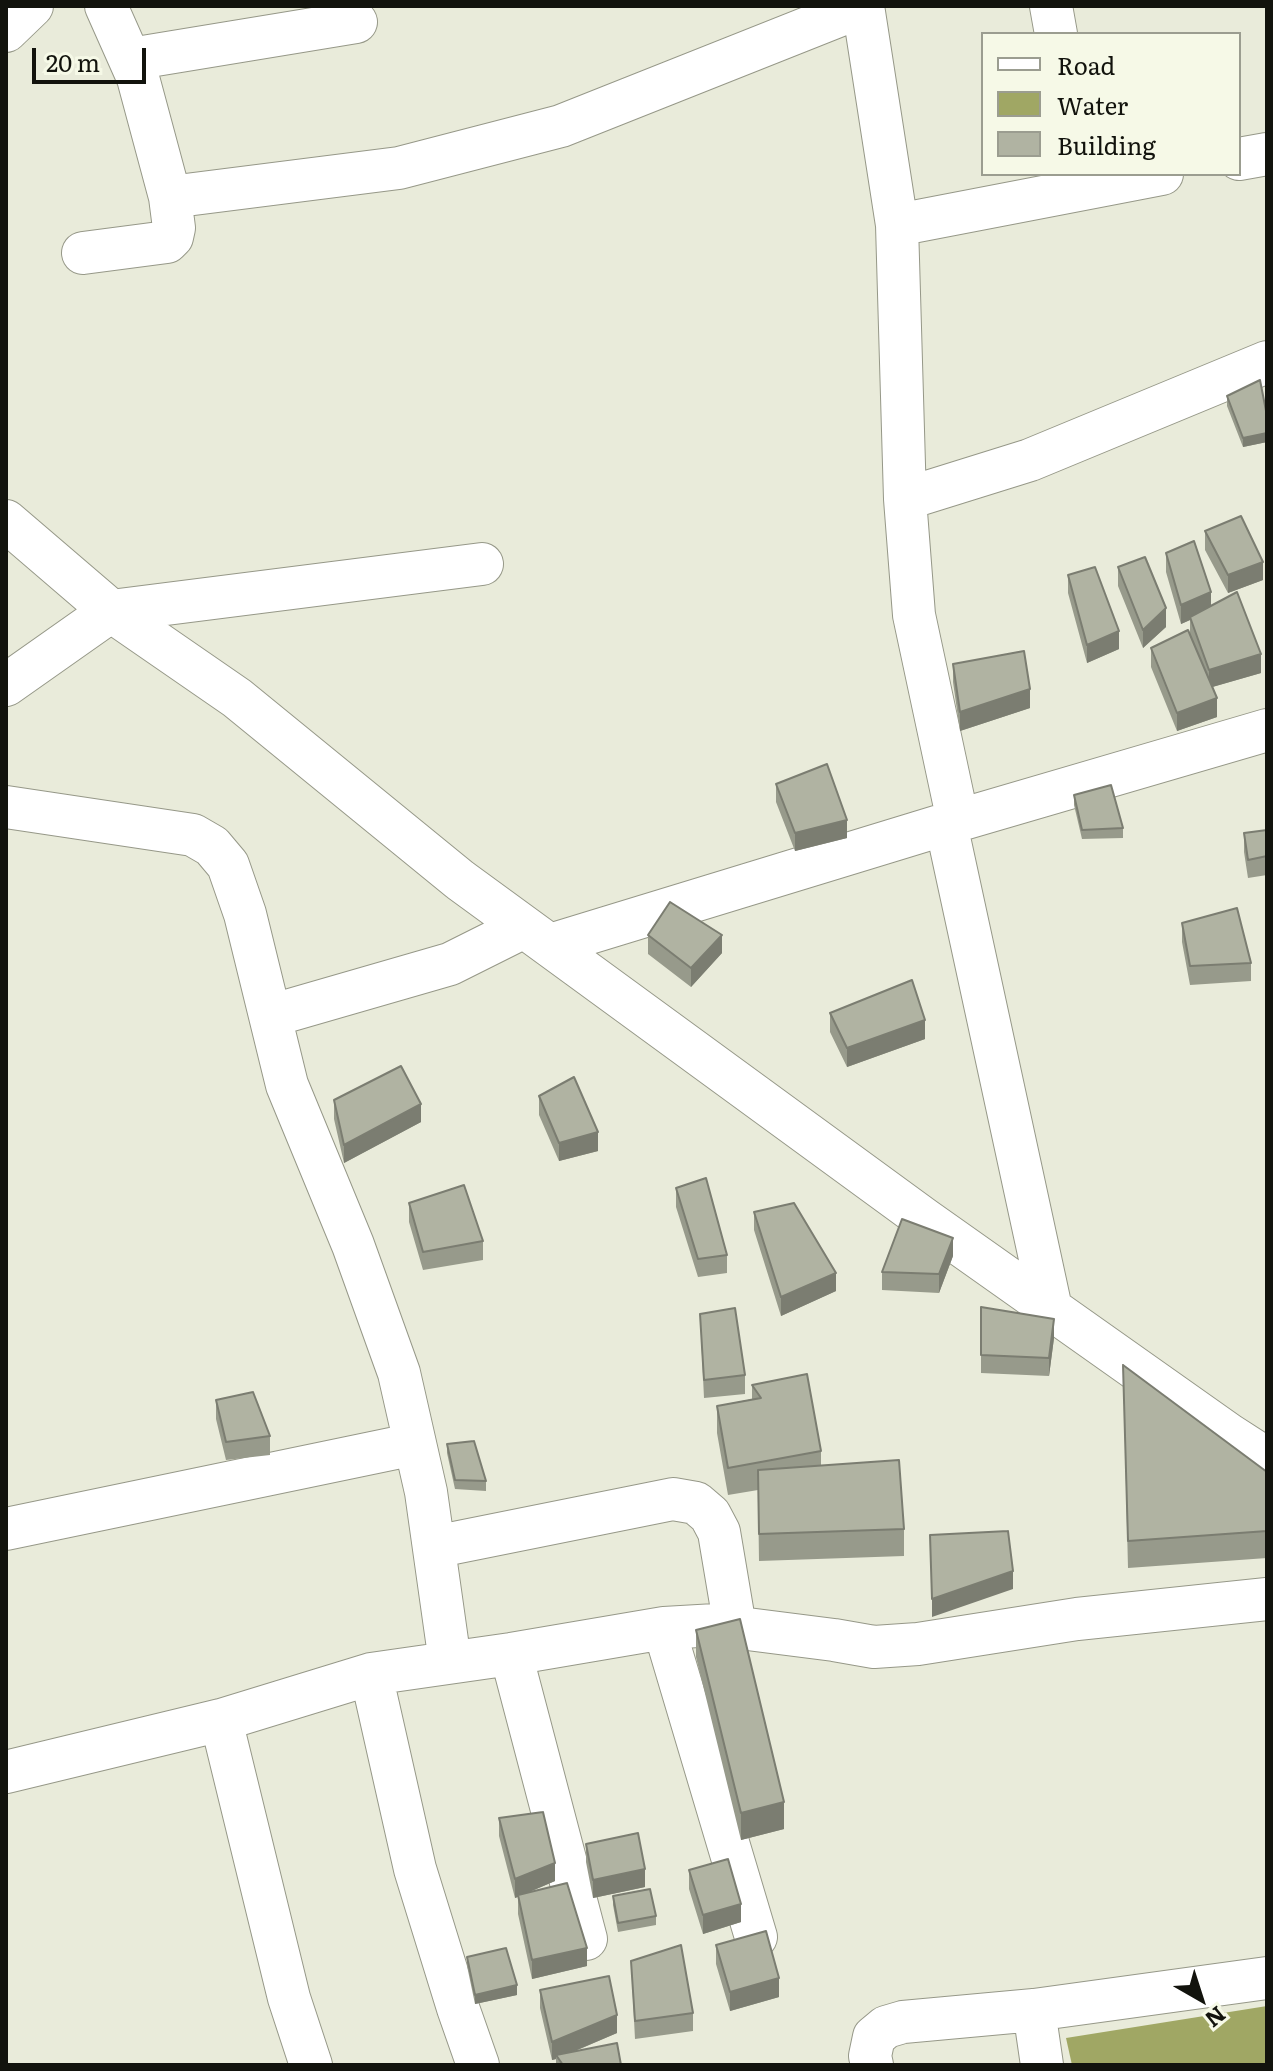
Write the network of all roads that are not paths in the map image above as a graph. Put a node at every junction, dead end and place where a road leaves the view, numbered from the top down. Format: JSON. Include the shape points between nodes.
{"nodes":[{"id":1,"x":32,"y":6,"type":"edge"},
{"id":2,"x":106,"y":6,"type":"edge"},
{"id":3,"x":863,"y":6,"type":"edge"},
{"id":4,"x":1051,"y":6,"type":"edge"},
{"id":5,"x":356,"y":22,"type":"dead end"},
{"id":6,"x":6,"y":31,"type":"edge"},
{"id":7,"x":1056,"y":32,"type":"edge"},
{"id":8,"x":131,"y":59,"type":"junction"},
{"id":9,"x":1267,"y":154,"type":"edge"},
{"id":10,"x":1241,"y":159,"type":"edge"},
{"id":11,"x":1141,"y":176,"type":"edge"},
{"id":12,"x":1067,"y":183,"type":"edge"},
{"id":13,"x":170,"y":197,"type":"junction"},
{"id":14,"x":897,"y":225,"type":"junction"},
{"id":15,"x":83,"y":253,"type":"dead end"},
{"id":16,"x":1267,"y":362,"type":"edge"},
{"id":17,"x":905,"y":499,"type":"junction"},
{"id":18,"x":6,"y":521,"type":"edge"},
{"id":19,"x":482,"y":564,"type":"dead end"},
{"id":20,"x":111,"y":611,"type":"junction"},
{"id":21,"x":6,"y":685,"type":"edge"},
{"id":22,"x":1267,"y":730,"type":"edge"},
{"id":23,"x":6,"y":807,"type":"edge"},
{"id":24,"x":952,"y":823,"type":"junction"},
{"id":25,"x":537,"y":936,"type":"junction"},
{"id":26,"x":270,"y":1016,"type":"junction"},
{"id":27,"x":1051,"y":1309,"type":"junction"},
{"id":28,"x":415,"y":1444,"type":"junction"},
{"id":29,"x":1267,"y":1459,"type":"edge"},
{"id":30,"x":6,"y":1529,"type":"edge"},
{"id":31,"x":434,"y":1547,"type":"junction"},
{"id":32,"x":1267,"y":1599,"type":"edge"},
{"id":33,"x":735,"y":1627,"type":"junction"},
{"id":34,"x":664,"y":1628,"type":"junction"},
{"id":35,"x":511,"y":1654,"type":"junction"},
{"id":36,"x":450,"y":1662,"type":"junction"},
{"id":37,"x":371,"y":1674,"type":"junction"},
{"id":38,"x":221,"y":1720,"type":"junction"},
{"id":39,"x":6,"y":1772,"type":"edge"},
{"id":40,"x":756,"y":1937,"type":"edge"},
{"id":41,"x":586,"y":1939,"type":"edge"},
{"id":42,"x":1267,"y":1978,"type":"edge"},
{"id":43,"x":1034,"y":2010,"type":"junction"},
{"id":44,"x":311,"y":2065,"type":"edge"},
{"id":45,"x":478,"y":2065,"type":"edge"},
{"id":46,"x":872,"y":2065,"type":"edge"},
{"id":47,"x":1042,"y":2065,"type":"edge"}],
"edges":[{"from":1,"to":6,"type":"street"},
{"from":2,"to":8,"type":"street"},
{"from":3,"to":13,"type":"street","via":[[561,126],[399,168]]},
{"from":3,"to":14,"type":"street"},
{"from":4,"to":7,"type":"street"},
{"from":5,"to":8,"type":"street"},
{"from":8,"to":13,"type":"street"},
{"from":9,"to":10,"type":"street"},
{"from":11,"to":12,"type":"street"},
{"from":12,"to":14,"type":"street"},
{"from":13,"to":15,"type":"street","via":[[174,228],[167,242]]},
{"from":14,"to":17,"type":"street"},
{"from":16,"to":17,"type":"street","via":[[1030,460]]},
{"from":17,"to":24,"type":"street","via":[[914,615]]},
{"from":18,"to":20,"type":"street"},
{"from":19,"to":20,"type":"street"},
{"from":20,"to":21,"type":"street"},
{"from":20,"to":25,"type":"street","via":[[237,698]]},
{"from":22,"to":24,"type":"street"},
{"from":23,"to":26,"type":"street","via":[[193,835],[212,846],[228,865],[245,914]]},
{"from":24,"to":25,"type":"street"},
{"from":24,"to":27,"type":"street"},
{"from":25,"to":26,"type":"street"},
{"from":25,"to":27,"type":"street"},
{"from":26,"to":28,"type":"street","via":[[287,1085],[399,1373]]},
{"from":27,"to":29,"type":"street"},
{"from":28,"to":30,"type":"street"},
{"from":28,"to":31,"type":"street"},
{"from":31,"to":33,"type":"street","via":[[673,1499],[696,1503],[719,1532]]},
{"from":31,"to":36,"type":"street"},
{"from":32,"to":33,"type":"street","via":[[874,1647]]},
{"from":33,"to":34,"type":"street"},
{"from":34,"to":35,"type":"street"},
{"from":34,"to":40,"type":"street"},
{"from":35,"to":36,"type":"street"},
{"from":35,"to":41,"type":"street"},
{"from":36,"to":37,"type":"street"},
{"from":37,"to":38,"type":"street"},
{"from":37,"to":45,"type":"street","via":[[415,1869]]},
{"from":38,"to":39,"type":"street"},
{"from":38,"to":44,"type":"street","via":[[289,1998]]},
{"from":42,"to":43,"type":"street"},
{"from":43,"to":46,"type":"street","via":[[886,2027],[874,2037]]},
{"from":43,"to":47,"type":"street"}]}
